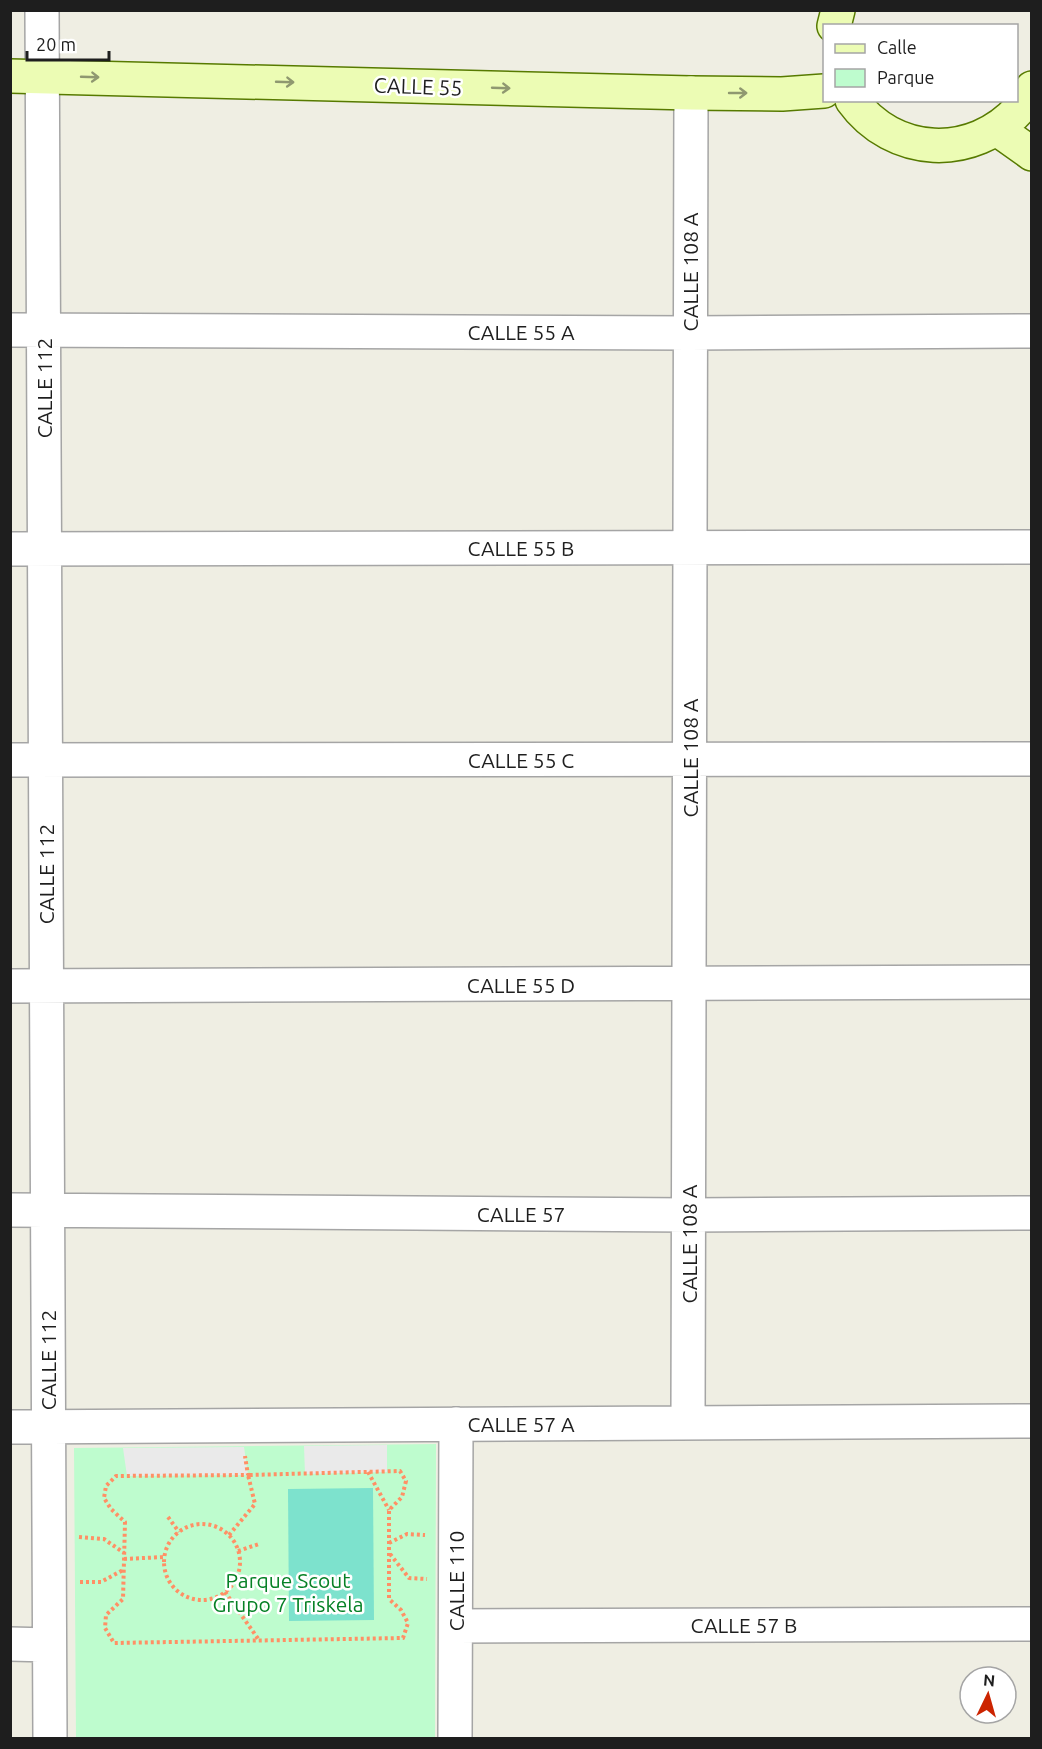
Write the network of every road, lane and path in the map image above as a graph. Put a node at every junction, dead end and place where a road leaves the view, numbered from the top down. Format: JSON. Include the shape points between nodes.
{"nodes":[{"id":1,"x":42,"y":10,"type":"edge"},
{"id":2,"x":26,"y":76,"type":"edge"},
{"id":3,"x":1032,"y":88,"type":"edge"},
{"id":4,"x":823,"y":91,"type":"edge"},
{"id":5,"x":691,"y":93,"type":"junction"},
{"id":6,"x":853,"y":102,"type":"edge"},
{"id":7,"x":997,"y":129,"type":"junction"},
{"id":8,"x":1032,"y":154,"type":"edge"},
{"id":9,"x":10,"y":330,"type":"edge"},
{"id":10,"x":44,"y":330,"type":"junction"},
{"id":11,"x":1032,"y":331,"type":"edge"},
{"id":12,"x":690,"y":333,"type":"junction"},
{"id":13,"x":1032,"y":547,"type":"edge"},
{"id":14,"x":690,"y":548,"type":"junction"},
{"id":15,"x":10,"y":549,"type":"edge"},
{"id":16,"x":44,"y":549,"type":"junction"},
{"id":17,"x":1032,"y":759,"type":"edge"},
{"id":18,"x":10,"y":760,"type":"edge"},
{"id":19,"x":45,"y":760,"type":"junction"},
{"id":20,"x":690,"y":760,"type":"junction"},
{"id":21,"x":1032,"y":982,"type":"edge"},
{"id":22,"x":689,"y":984,"type":"junction"},
{"id":23,"x":10,"y":986,"type":"edge"},
{"id":24,"x":46,"y":986,"type":"junction"},
{"id":25,"x":10,"y":1210,"type":"edge"},
{"id":26,"x":48,"y":1210,"type":"junction"},
{"id":27,"x":1032,"y":1213,"type":"edge"},
{"id":28,"x":689,"y":1215,"type":"junction"},
{"id":29,"x":1032,"y":1420,"type":"edge"},
{"id":30,"x":688,"y":1423,"type":"junction"},
{"id":31,"x":456,"y":1424,"type":"junction"},
{"id":32,"x":240,"y":1425,"type":"junction"},
{"id":33,"x":10,"y":1427,"type":"edge"},
{"id":34,"x":48,"y":1427,"type":"junction"},
{"id":35,"x":368,"y":1472,"type":"junction"},
{"id":36,"x":248,"y":1475,"type":"junction"},
{"id":37,"x":389,"y":1510,"type":"junction"},
{"id":38,"x":168,"y":1517,"type":"dead end"},
{"id":39,"x":179,"y":1532,"type":"junction"},
{"id":40,"x":49,"y":1535,"type":"junction"},
{"id":41,"x":229,"y":1535,"type":"junction"},
{"id":42,"x":456,"y":1538,"type":"junction"},
{"id":43,"x":389,"y":1543,"type":"junction"},
{"id":44,"x":260,"y":1544,"type":"dead end"},
{"id":45,"x":238,"y":1551,"type":"junction"},
{"id":46,"x":124,"y":1553,"type":"junction"},
{"id":47,"x":389,"y":1553,"type":"junction"},
{"id":48,"x":164,"y":1557,"type":"junction"},
{"id":49,"x":124,"y":1559,"type":"junction"},
{"id":50,"x":124,"y":1569,"type":"junction"},
{"id":51,"x":456,"y":1580,"type":"junction"},
{"id":52,"x":49,"y":1581,"type":"junction"},
{"id":53,"x":225,"y":1592,"type":"junction"},
{"id":54,"x":1032,"y":1624,"type":"edge"},
{"id":55,"x":456,"y":1626,"type":"junction"},
{"id":56,"x":259,"y":1641,"type":"junction"},
{"id":57,"x":10,"y":1644,"type":"edge"},
{"id":58,"x":50,"y":1645,"type":"junction"},
{"id":59,"x":50,"y":1738,"type":"edge"},
{"id":60,"x":456,"y":1738,"type":"edge"}],
"edges":[{"from":1,"to":2,"type":"street","name":"CALLE 112"},
{"from":2,"to":5,"type":"main road","name":"CALLE 55","one_way":true},
{"from":2,"to":10,"type":"street","name":"CALLE 112"},
{"from":3,"to":7,"type":"main road","via":[[1021,108]]},
{"from":5,"to":4,"type":"main road","name":"CALLE 55","one_way":true},
{"from":5,"to":12,"type":"street","name":"CALLE 108 A"},
{"from":6,"to":7,"type":"main road","via":[[885,132],[912,143],[941,146],[970,141]]},
{"from":7,"to":8,"type":"main road"},
{"from":9,"to":10,"type":"street","name":"CALLE 55 A"},
{"from":10,"to":12,"type":"street","name":"CALLE 55 A"},
{"from":10,"to":16,"type":"street","name":"CALLE 112"},
{"from":11,"to":12,"type":"street","name":"CALLE 55 A"},
{"from":12,"to":14,"type":"street","name":"CALLE 108 A"},
{"from":13,"to":14,"type":"street","name":"CALLE 55 B"},
{"from":14,"to":16,"type":"street","name":"CALLE 55 B"},
{"from":14,"to":20,"type":"street","name":"CALLE 108 A"},
{"from":15,"to":16,"type":"street","name":"CALLE 55 B"},
{"from":16,"to":19,"type":"street","name":"CALLE 112"},
{"from":17,"to":20,"type":"street","name":"CALLE 55 C"},
{"from":18,"to":19,"type":"street","name":"CALLE 55 C"},
{"from":19,"to":20,"type":"street","name":"CALLE 55 C"},
{"from":19,"to":24,"type":"street","name":"CALLE 112"},
{"from":20,"to":22,"type":"street","name":"CALLE 108 A"},
{"from":21,"to":22,"type":"street","name":"CALLE 55 D"},
{"from":22,"to":24,"type":"street","name":"CALLE 55 D"},
{"from":22,"to":28,"type":"street","name":"CALLE 108 A"},
{"from":23,"to":24,"type":"street","name":"CALLE 55 D"},
{"from":24,"to":26,"type":"street","name":"CALLE 112"},
{"from":25,"to":26,"type":"street","name":"CALLE 57"},
{"from":26,"to":28,"type":"street","name":"CALLE 57"},
{"from":26,"to":34,"type":"street","name":"CALLE 112"},
{"from":27,"to":28,"type":"street","name":"CALLE 57"},
{"from":28,"to":30,"type":"street","name":"CALLE 108 A"},
{"from":29,"to":30,"type":"street","name":"CALLE 57 A"},
{"from":30,"to":31,"type":"street","name":"CALLE 57 A"},
{"from":31,"to":32,"type":"street","name":"CALLE 57 A"},
{"from":31,"to":42,"type":"street","name":"CALLE 110"},
{"from":32,"to":34,"type":"street","name":"CALLE 57 A"},
{"from":32,"to":36,"type":"path"},
{"from":33,"to":34,"type":"street","name":"CALLE 57 A"},
{"from":34,"to":40,"type":"street","name":"CALLE 112"},
{"from":35,"to":36,"type":"path"},
{"from":35,"to":37,"type":"path"},
{"from":35,"to":37,"type":"path","via":[[400,1471],[406,1481],[402,1497]]},
{"from":36,"to":41,"type":"path","via":[[255,1504]]},
{"from":36,"to":46,"type":"path","via":[[116,1476],[106,1486],[104,1498],[125,1522]]},
{"from":37,"to":43,"type":"path"},
{"from":38,"to":39,"type":"path"},
{"from":39,"to":41,"type":"path","via":[[197,1524],[209,1524]]},
{"from":39,"to":48,"type":"path","via":[[167,1545]]},
{"from":40,"to":46,"type":"path","via":[[104,1539]]},
{"from":40,"to":52,"type":"street","name":"CALLE 112"},
{"from":41,"to":45,"type":"path"},
{"from":42,"to":43,"type":"path","via":[[407,1534]]},
{"from":42,"to":51,"type":"street","name":"CALLE 110"},
{"from":43,"to":47,"type":"path"},
{"from":44,"to":45,"type":"path"},
{"from":45,"to":53,"type":"path","via":[[239,1571]]},
{"from":46,"to":49,"type":"path"},
{"from":47,"to":51,"type":"path","via":[[409,1578]]},
{"from":47,"to":56,"type":"path","via":[[389,1599],[408,1623],[403,1638]]},
{"from":48,"to":49,"type":"path"},
{"from":48,"to":53,"type":"path","via":[[164,1570],[183,1594],[201,1600]]},
{"from":49,"to":50,"type":"path"},
{"from":50,"to":52,"type":"path","via":[[100,1582]]},
{"from":50,"to":56,"type":"path","via":[[123,1599],[106,1615],[105,1628],[114,1643]]},
{"from":51,"to":55,"type":"street","name":"CALLE 110"},
{"from":52,"to":58,"type":"street","name":"CALLE 112"},
{"from":53,"to":56,"type":"path"},
{"from":54,"to":55,"type":"street","name":"CALLE 57 B"},
{"from":55,"to":60,"type":"street","name":"CALLE 110"},
{"from":57,"to":58,"type":"street"},
{"from":58,"to":59,"type":"street","name":"CALLE 112"}]}
